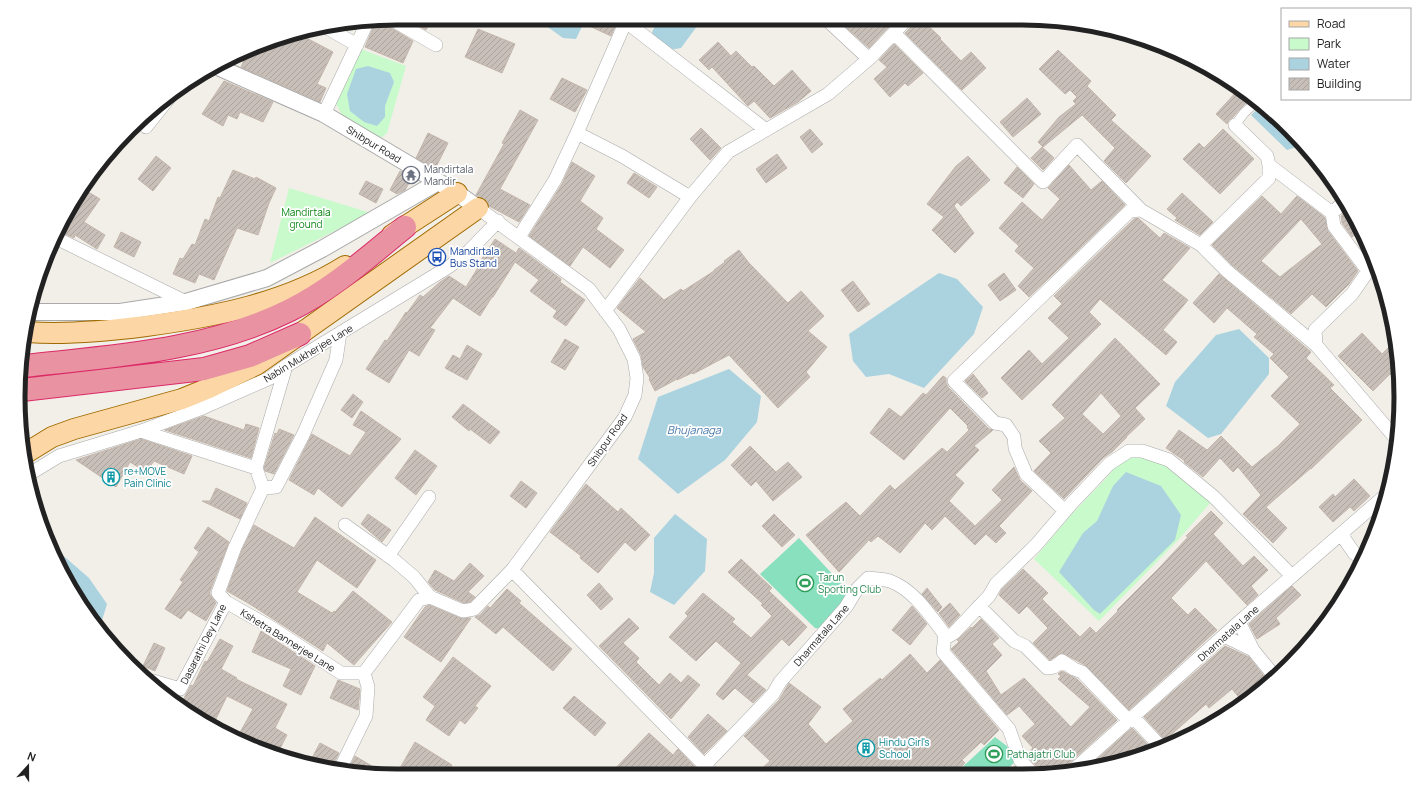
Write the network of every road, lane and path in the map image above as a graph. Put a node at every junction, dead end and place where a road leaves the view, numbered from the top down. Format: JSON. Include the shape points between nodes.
{"nodes":[{"id":1,"x":401,"y":25,"type":"edge"},
{"id":2,"x":622,"y":25,"type":"edge"},
{"id":3,"x":630,"y":25,"type":"edge"},
{"id":4,"x":833,"y":25,"type":"edge"},
{"id":5,"x":901,"y":25,"type":"edge"},
{"id":6,"x":366,"y":27,"type":"edge"},
{"id":7,"x":333,"y":31,"type":"edge"},
{"id":8,"x":894,"y":33,"type":"junction"},
{"id":9,"x":357,"y":45,"type":"junction"},
{"id":10,"x":436,"y":46,"type":"dead end"},
{"id":11,"x":869,"y":59,"type":"junction"},
{"id":12,"x":222,"y":69,"type":"edge"},
{"id":13,"x":1252,"y":105,"type":"edge"},
{"id":14,"x":157,"y":113,"type":"edge"},
{"id":15,"x":324,"y":114,"type":"junction"},
{"id":16,"x":1235,"y":125,"type":"joint"},
{"id":17,"x":146,"y":127,"type":"dead end"},
{"id":18,"x":766,"y":130,"type":"junction"},
{"id":19,"x":577,"y":133,"type":"junction"},
{"id":20,"x":1269,"y":165,"type":"junction"},
{"id":21,"x":438,"y":182,"type":"junction"},
{"id":22,"x":457,"y":193,"type":"junction"},
{"id":23,"x":690,"y":197,"type":"junction"},
{"id":24,"x":1340,"y":205,"type":"edge"},
{"id":25,"x":478,"y":208,"type":"junction"},
{"id":26,"x":1141,"y":210,"type":"junction"},
{"id":27,"x":1332,"y":213,"type":"junction"},
{"id":28,"x":498,"y":221,"type":"junction"},
{"id":29,"x":405,"y":226,"type":"joint"},
{"id":30,"x":519,"y":237,"type":"junction"},
{"id":31,"x":60,"y":240,"type":"edge"},
{"id":32,"x":1201,"y":245,"type":"junction"},
{"id":33,"x":186,"y":302,"type":"junction"},
{"id":34,"x":288,"y":302,"type":"junction"},
{"id":35,"x":35,"y":312,"type":"edge"},
{"id":36,"x":605,"y":312,"type":"junction"},
{"id":37,"x":31,"y":332,"type":"edge"},
{"id":38,"x":300,"y":334,"type":"junction"},
{"id":39,"x":340,"y":334,"type":"junction"},
{"id":40,"x":1316,"y":346,"type":"junction"},
{"id":41,"x":27,"y":366,"type":"edge"},
{"id":42,"x":286,"y":366,"type":"junction"},
{"id":43,"x":25,"y":390,"type":"edge"},
{"id":44,"x":141,"y":431,"type":"junction"},
{"id":45,"x":1392,"y":434,"type":"edge"},
{"id":46,"x":29,"y":451,"type":"edge"},
{"id":47,"x":256,"y":468,"type":"junction"},
{"id":48,"x":33,"y":472,"type":"edge"},
{"id":49,"x":263,"y":488,"type":"junction"},
{"id":50,"x":429,"y":497,"type":"dead end"},
{"id":51,"x":1379,"y":501,"type":"edge"},
{"id":52,"x":1065,"y":511,"type":"junction"},
{"id":53,"x":345,"y":525,"type":"dead end"},
{"id":54,"x":1341,"y":534,"type":"junction"},
{"id":55,"x":388,"y":556,"type":"junction"},
{"id":56,"x":1359,"y":556,"type":"edge"},
{"id":57,"x":512,"y":570,"type":"junction"},
{"id":58,"x":1292,"y":576,"type":"junction"},
{"id":59,"x":430,"y":597,"type":"junction"},
{"id":60,"x":226,"y":602,"type":"junction"},
{"id":61,"x":979,"y":606,"type":"junction"},
{"id":62,"x":1239,"y":622,"type":"junction"},
{"id":63,"x":1224,"y":636,"type":"junction"},
{"id":64,"x":944,"y":639,"type":"junction"},
{"id":65,"x":1253,"y":650,"type":"junction"},
{"id":66,"x":364,"y":673,"type":"junction"},
{"id":67,"x":1272,"y":673,"type":"edge"},
{"id":68,"x":158,"y":682,"type":"edge"},
{"id":69,"x":1131,"y":719,"type":"junction"},
{"id":70,"x":1157,"y":743,"type":"edge"},
{"id":71,"x":342,"y":765,"type":"edge"},
{"id":72,"x":1080,"y":765,"type":"edge"},
{"id":73,"x":708,"y":769,"type":"edge"},
{"id":74,"x":710,"y":769,"type":"edge"},
{"id":75,"x":1028,"y":769,"type":"edge"}],
"edges":[{"from":1,"to":10,"type":"street"},
{"from":2,"to":19,"type":"street"},
{"from":3,"to":18,"type":"street"},
{"from":4,"to":11,"type":"street"},
{"from":5,"to":8,"type":"street"},
{"from":6,"to":9,"type":"street"},
{"from":7,"to":9,"type":"street"},
{"from":8,"to":11,"type":"street"},
{"from":8,"to":26,"type":"street","via":[[1043,182],[1077,145]]},
{"from":9,"to":15,"type":"street"},
{"from":11,"to":18,"type":"street","via":[[828,94]]},
{"from":12,"to":15,"type":"street","name":"Shibpur Road"},
{"from":13,"to":16,"type":"street"},
{"from":14,"to":17,"type":"street"},
{"from":15,"to":21,"type":"street","name":"Shibpur Road"},
{"from":16,"to":20,"type":"street","via":[[1267,156]]},
{"from":18,"to":23,"type":"street","via":[[728,152]]},
{"from":19,"to":23,"type":"street","via":[[622,156]]},
{"from":19,"to":30,"type":"street","via":[[555,180]]},
{"from":20,"to":27,"type":"street"},
{"from":20,"to":32,"type":"street","via":[[1269,178]]},
{"from":21,"to":22,"type":"street","name":"Shibpur Road"},
{"from":21,"to":33,"type":"street","via":[[267,278]]},
{"from":22,"to":25,"type":"street","name":"Shibpur Road"},
{"from":22,"to":29,"type":"main road"},
{"from":23,"to":36,"type":"street"},
{"from":24,"to":27,"type":"street"},
{"from":25,"to":28,"type":"street","name":"Shibpur Road"},
{"from":25,"to":38,"type":"main road"},
{"from":26,"to":32,"type":"street"},
{"from":26,"to":52,"type":"street","via":[[1130,211],[954,381],[995,424],[1006,425],[1014,438],[1015,448],[1026,474]]},
{"from":27,"to":40,"type":"street","via":[[1334,226],[1368,271],[1352,294],[1314,330]]},
{"from":28,"to":30,"type":"street","name":"Shibpur Road"},
{"from":28,"to":39,"type":"street","name":"Nabin Mukherjee Lane","via":[[469,251],[450,266]]},
{"from":29,"to":34,"type":"highway","via":[[333,284]]},
{"from":30,"to":36,"type":"street","name":"Shibpur Road","via":[[588,289]]},
{"from":31,"to":33,"type":"street"},
{"from":32,"to":40,"type":"street","via":[[1227,271]]},
{"from":33,"to":35,"type":"street","via":[[120,312]]},
{"from":34,"to":37,"type":"main road","via":[[110,331]]},
{"from":34,"to":41,"type":"highway","via":[[246,329],[174,348]]},
{"from":36,"to":57,"type":"street","name":"Shibpur Road","via":[[619,329],[634,359],[637,378],[635,395],[626,417]]},
{"from":38,"to":43,"type":"highway","via":[[250,356],[204,369]]},
{"from":38,"to":46,"type":"main road","via":[[256,365],[209,388],[182,399],[74,429],[52,437]]},
{"from":39,"to":42,"type":"street","name":"Nabin Mukherjee Lane"},
{"from":39,"to":49,"type":"street","via":[[336,360],[303,435],[276,486]]},
{"from":40,"to":45,"type":"street"},
{"from":42,"to":44,"type":"street","name":"Nabin Mukherjee Lane","via":[[270,378]]},
{"from":42,"to":47,"type":"street"},
{"from":44,"to":47,"type":"street"},
{"from":44,"to":48,"type":"street","name":"Nabin Mukherjee Lane","via":[[59,456]]},
{"from":47,"to":49,"type":"street"},
{"from":49,"to":60,"type":"street","name":"Dasarathi Dey Lane","via":[[235,547],[218,593]]},
{"from":50,"to":55,"type":"street"},
{"from":51,"to":54,"type":"street","name":"Dharmatala Lane"},
{"from":52,"to":58,"type":"street","via":[[1109,464],[1129,451],[1142,451],[1169,460],[1208,492]]},
{"from":52,"to":61,"type":"street","via":[[1036,545],[996,584]]},
{"from":53,"to":55,"type":"street"},
{"from":54,"to":56,"type":"street"},
{"from":54,"to":58,"type":"street","name":"Dharmatala Lane"},
{"from":55,"to":59,"type":"street","via":[[414,577]]},
{"from":57,"to":59,"type":"street","via":[[474,609],[463,611]]},
{"from":57,"to":73,"type":"street"},
{"from":58,"to":62,"type":"street","name":"Dharmatala Lane"},
{"from":59,"to":66,"type":"street","via":[[419,600]]},
{"from":60,"to":66,"type":"street","name":"Kshetra Bannerjee Lane","via":[[272,628],[341,673]]},
{"from":60,"to":68,"type":"street","name":"Dasarathi Dey Lane","via":[[180,689]]},
{"from":61,"to":64,"type":"street","via":[[954,633]]},
{"from":61,"to":69,"type":"street","via":[[1014,641],[1025,646],[1047,668],[1054,667],[1062,660],[1082,672]]},
{"from":62,"to":63,"type":"street","name":"Dharmatala Lane"},
{"from":62,"to":65,"type":"street"},
{"from":63,"to":65,"type":"street"},
{"from":63,"to":69,"type":"street","name":"Dharmatala Lane"},
{"from":64,"to":74,"type":"street","name":"Dharmatala Lane","via":[[945,635],[908,590],[889,581],[868,578]]},
{"from":64,"to":75,"type":"street","name":"Dharmatala Lane","via":[[943,652],[1009,729],[1020,760]]},
{"from":65,"to":67,"type":"street"},
{"from":66,"to":71,"type":"street","via":[[368,687],[366,716]]},
{"from":69,"to":70,"type":"street"},
{"from":69,"to":72,"type":"street","name":"Dharmatala Lane"}]}
